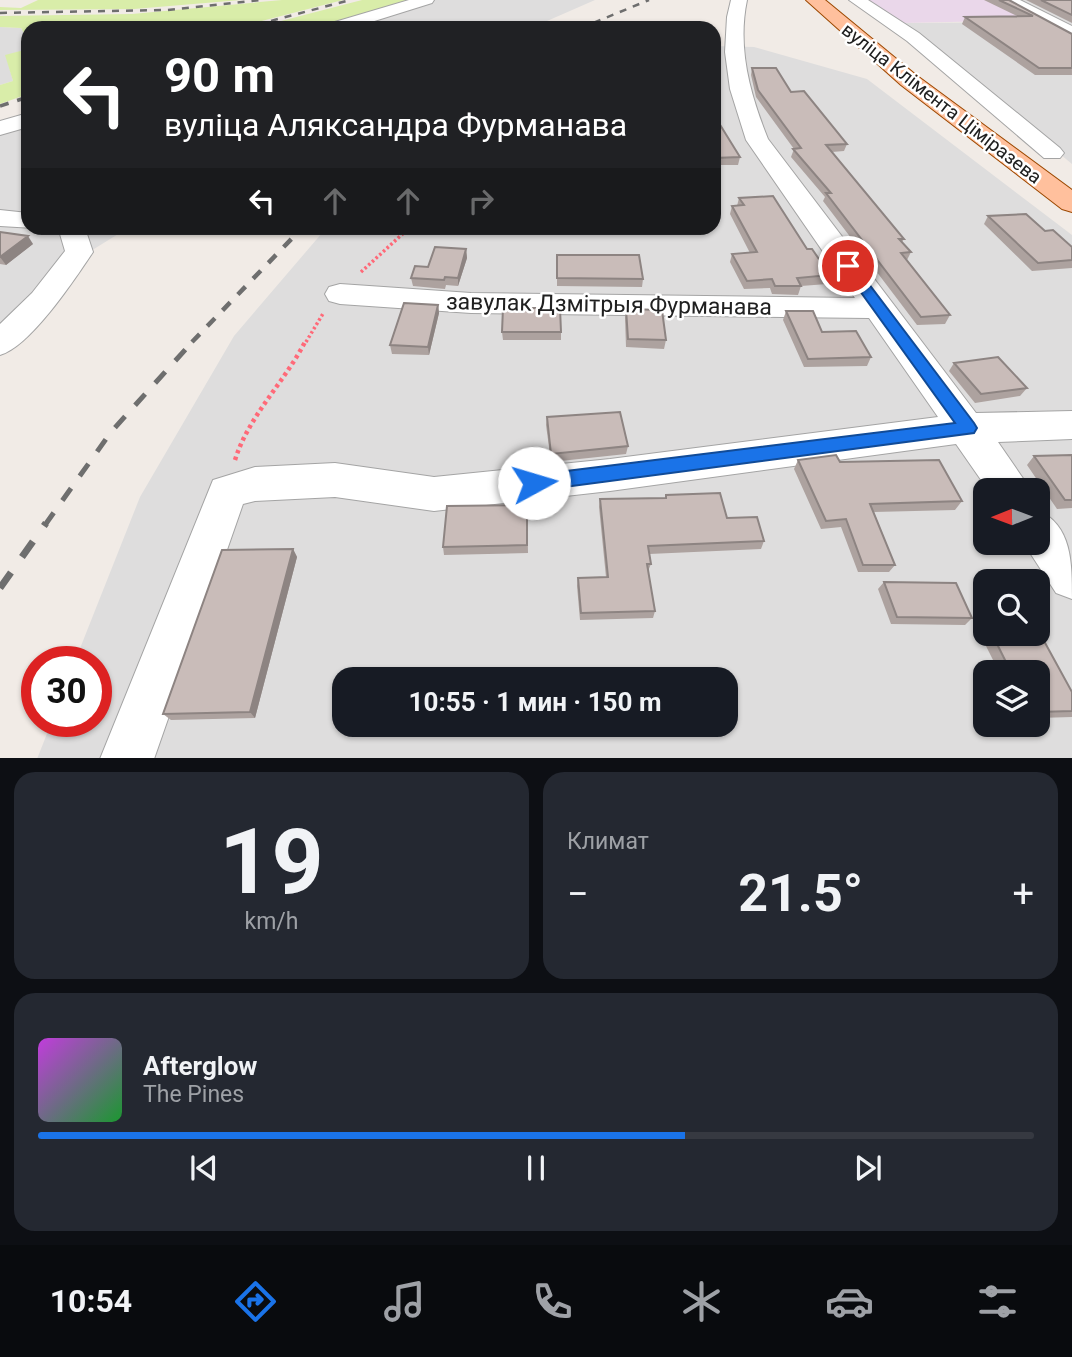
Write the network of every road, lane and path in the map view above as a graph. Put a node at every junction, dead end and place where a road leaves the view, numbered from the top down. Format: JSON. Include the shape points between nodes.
{"nodes":[{"id":1,"x":426,"y":0,"type":"edge"},
{"id":2,"x":739,"y":0,"type":"edge"},
{"id":3,"x":815,"y":0,"type":"edge"},
{"id":4,"x":857,"y":0,"type":"edge"},
{"id":5,"x":1008,"y":0,"type":"edge"},
{"id":6,"x":357,"y":21,"type":"edge"},
{"id":7,"x":1072,"y":33,"type":"edge"},
{"id":8,"x":725,"y":53,"type":"edge"},
{"id":9,"x":21,"y":122,"type":"edge"},
{"id":10,"x":0,"y":128,"type":"edge"},
{"id":11,"x":1052,"y":153,"type":"dead end"},
{"id":12,"x":1072,"y":203,"type":"edge"},
{"id":13,"x":0,"y":218,"type":"edge"},
{"id":14,"x":21,"y":220,"type":"edge"},
{"id":15,"x":74,"y":235,"type":"edge"},
{"id":16,"x":402,"y":235,"type":"edge"},
{"id":17,"x":340,"y":294,"type":"junction"},
{"id":18,"x":879,"y":308,"type":"junction"},
{"id":19,"x":0,"y":344,"type":"edge"},
{"id":20,"x":1072,"y":425,"type":"edge"},
{"id":21,"x":968,"y":428,"type":"junction"},
{"id":22,"x":1003,"y":478,"type":"edge"},
{"id":23,"x":227,"y":492,"type":"junction"},
{"id":24,"x":1050,"y":546,"type":"edge"},
{"id":25,"x":1072,"y":578,"type":"edge"},
{"id":26,"x":127,"y":758,"type":"edge"}],
"edges":[{"from":1,"to":6,"type":"street"},
{"from":2,"to":8,"type":"street"},
{"from":3,"to":12,"type":"main road","name":"вуліца Клімента Ціміразева","via":[[918,89]]},
{"from":4,"to":11,"type":"street","via":[[913,37]]},
{"from":5,"to":7,"type":"street"},
{"from":8,"to":18,"type":"street","via":[[757,141]]},
{"from":9,"to":10,"type":"street"},
{"from":13,"to":14,"type":"street"},
{"from":15,"to":19,"type":"street","via":[[79,252],[43,300]]},
{"from":16,"to":17,"type":"path"},
{"from":17,"to":18,"type":"street","name":"завулак Дзмітрыя Фурманава","via":[[471,303]]},
{"from":17,"to":23,"type":"path","via":[[313,326],[293,365],[238,447]]},
{"from":18,"to":21,"type":"street"},
{"from":20,"to":21,"type":"street"},
{"from":21,"to":22,"type":"street"},
{"from":21,"to":23,"type":"street","via":[[434,494],[335,480],[255,484]]},
{"from":23,"to":26,"type":"street"},
{"from":24,"to":25,"type":"street"}]}
